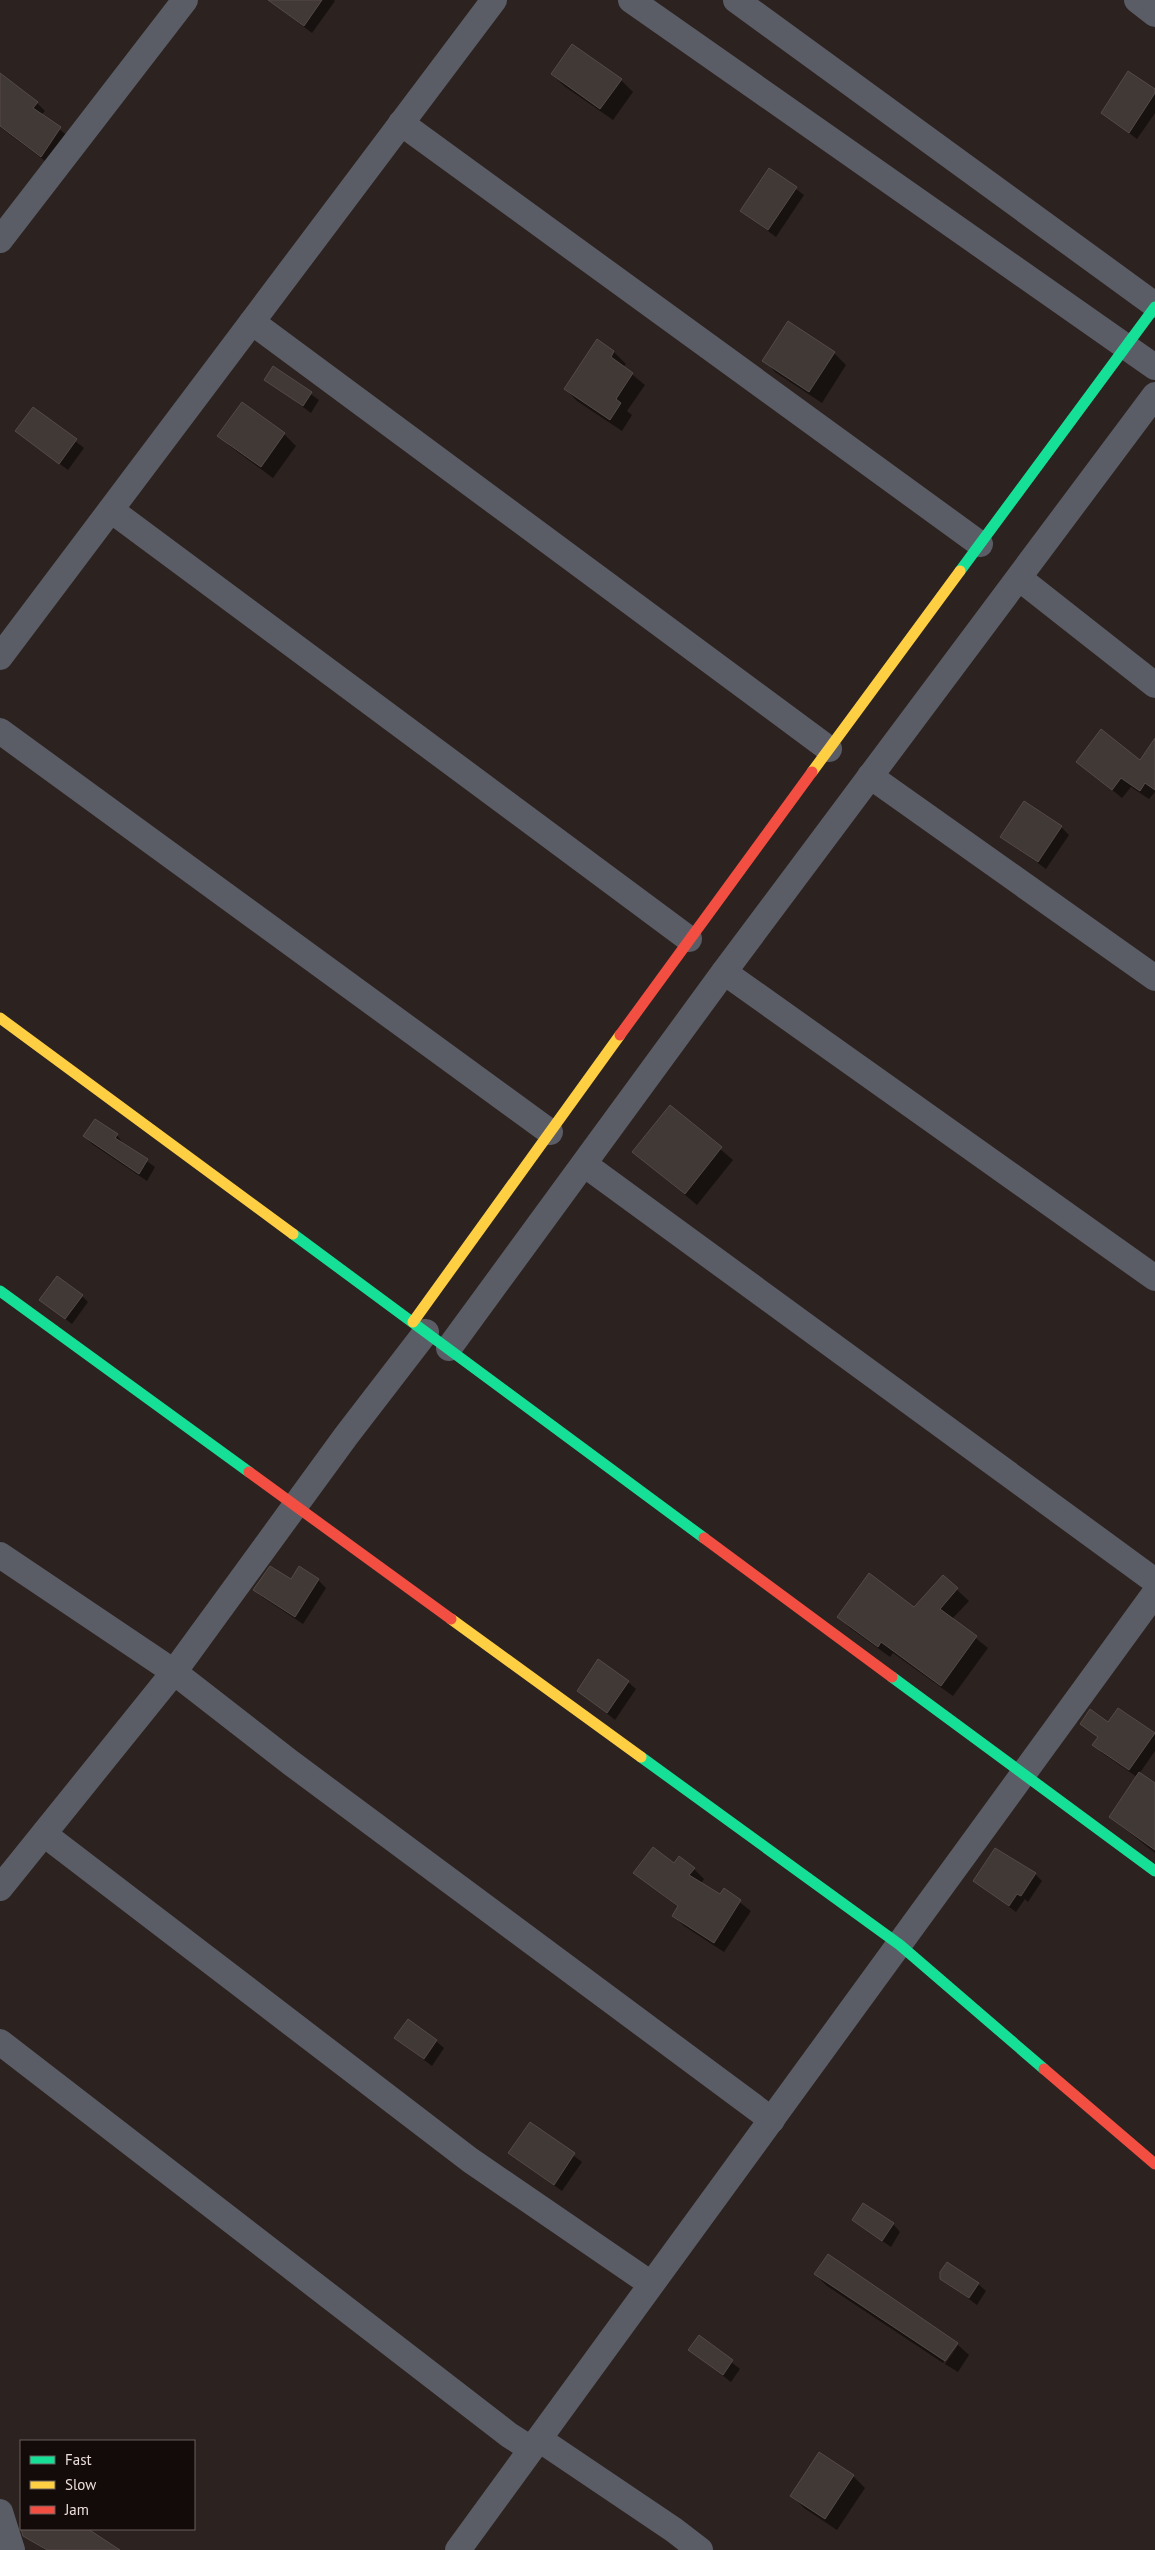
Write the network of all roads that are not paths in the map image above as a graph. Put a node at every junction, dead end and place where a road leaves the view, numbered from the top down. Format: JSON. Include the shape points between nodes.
{"nodes":[{"id":1,"x":185,"y":0,"type":"edge"},
{"id":2,"x":494,"y":0,"type":"edge"},
{"id":3,"x":631,"y":0,"type":"edge"},
{"id":4,"x":736,"y":0,"type":"edge"},
{"id":5,"x":1137,"y":0,"type":"edge"},
{"id":6,"x":1155,"y":14,"type":"edge"},
{"id":7,"x":401,"y":123,"type":"junction"},
{"id":8,"x":0,"y":240,"type":"edge"},
{"id":9,"x":1155,"y":306,"type":"edge"},
{"id":10,"x":252,"y":322,"type":"junction"},
{"id":11,"x":1125,"y":347,"type":"junction"},
{"id":12,"x":1155,"y":367,"type":"edge"},
{"id":13,"x":1155,"y":395,"type":"edge"},
{"id":14,"x":111,"y":510,"type":"junction"},
{"id":15,"x":980,"y":544,"type":"junction"},
{"id":16,"x":1019,"y":578,"type":"junction"},
{"id":17,"x":0,"y":657,"type":"edge"},
{"id":18,"x":1155,"y":685,"type":"edge"},
{"id":19,"x":0,"y":731,"type":"edge"},
{"id":20,"x":829,"y":749,"type":"junction"},
{"id":21,"x":870,"y":776,"type":"junction"},
{"id":22,"x":689,"y":939,"type":"junction"},
{"id":23,"x":724,"y":972,"type":"junction"},
{"id":24,"x":1155,"y":978,"type":"edge"},
{"id":25,"x":0,"y":1018,"type":"edge"},
{"id":26,"x":550,"y":1132,"type":"junction"},
{"id":27,"x":584,"y":1164,"type":"junction"},
{"id":28,"x":1155,"y":1278,"type":"edge"},
{"id":29,"x":0,"y":1291,"type":"edge"},
{"id":30,"x":420,"y":1327,"type":"junction"},
{"id":31,"x":449,"y":1348,"type":"junction"},
{"id":32,"x":295,"y":1505,"type":"junction"},
{"id":33,"x":0,"y":1555,"type":"edge"},
{"id":34,"x":1155,"y":1581,"type":"edge"},
{"id":35,"x":1155,"y":1593,"type":"edge"},
{"id":36,"x":174,"y":1672,"type":"junction"},
{"id":37,"x":1023,"y":1775,"type":"junction"},
{"id":38,"x":44,"y":1834,"type":"junction"},
{"id":39,"x":1155,"y":1872,"type":"edge"},
{"id":40,"x":0,"y":1888,"type":"edge"},
{"id":41,"x":900,"y":1945,"type":"junction"},
{"id":42,"x":0,"y":2042,"type":"edge"},
{"id":43,"x":772,"y":2120,"type":"junction"},
{"id":44,"x":1155,"y":2164,"type":"edge"},
{"id":45,"x":652,"y":2284,"type":"junction"},
{"id":46,"x":535,"y":2444,"type":"junction"},
{"id":47,"x":0,"y":2512,"type":"edge"},
{"id":48,"x":12,"y":2550,"type":"edge"},
{"id":49,"x":458,"y":2550,"type":"edge"},
{"id":50,"x":700,"y":2550,"type":"edge"}],
"edges":[{"from":1,"to":8,"type":"street"},
{"from":2,"to":7,"type":"street"},
{"from":3,"to":11,"type":"street"},
{"from":4,"to":9,"type":"street"},
{"from":5,"to":6,"type":"street"},
{"from":7,"to":10,"type":"street"},
{"from":7,"to":15,"type":"street"},
{"from":9,"to":11,"type":"street"},
{"from":10,"to":14,"type":"street"},
{"from":10,"to":20,"type":"street"},
{"from":11,"to":12,"type":"street"},
{"from":11,"to":15,"type":"street"},
{"from":13,"to":16,"type":"street"},
{"from":14,"to":17,"type":"street"},
{"from":14,"to":22,"type":"street"},
{"from":15,"to":20,"type":"street"},
{"from":16,"to":18,"type":"street"},
{"from":16,"to":21,"type":"street"},
{"from":19,"to":26,"type":"street"},
{"from":20,"to":22,"type":"street"},
{"from":21,"to":23,"type":"street"},
{"from":21,"to":24,"type":"street"},
{"from":22,"to":26,"type":"street"},
{"from":23,"to":27,"type":"street"},
{"from":23,"to":28,"type":"street"},
{"from":25,"to":30,"type":"street"},
{"from":26,"to":30,"type":"street"},
{"from":27,"to":31,"type":"street"},
{"from":27,"to":34,"type":"street"},
{"from":29,"to":32,"type":"street"},
{"from":30,"to":31,"type":"street"},
{"from":30,"to":32,"type":"street"},
{"from":31,"to":37,"type":"street"},
{"from":32,"to":36,"type":"street"},
{"from":32,"to":41,"type":"street"},
{"from":33,"to":36,"type":"street"},
{"from":35,"to":37,"type":"street"},
{"from":36,"to":38,"type":"street"},
{"from":36,"to":43,"type":"street","via":[[291,1763]]},
{"from":37,"to":39,"type":"street"},
{"from":37,"to":41,"type":"street"},
{"from":38,"to":40,"type":"street"},
{"from":38,"to":45,"type":"street","via":[[470,2160]]},
{"from":41,"to":43,"type":"street"},
{"from":41,"to":44,"type":"street"},
{"from":42,"to":46,"type":"street","via":[[501,2429]]},
{"from":43,"to":45,"type":"street"},
{"from":45,"to":46,"type":"street"},
{"from":46,"to":49,"type":"street"},
{"from":46,"to":50,"type":"street","via":[[674,2530]]},
{"from":47,"to":48,"type":"street"}]}
